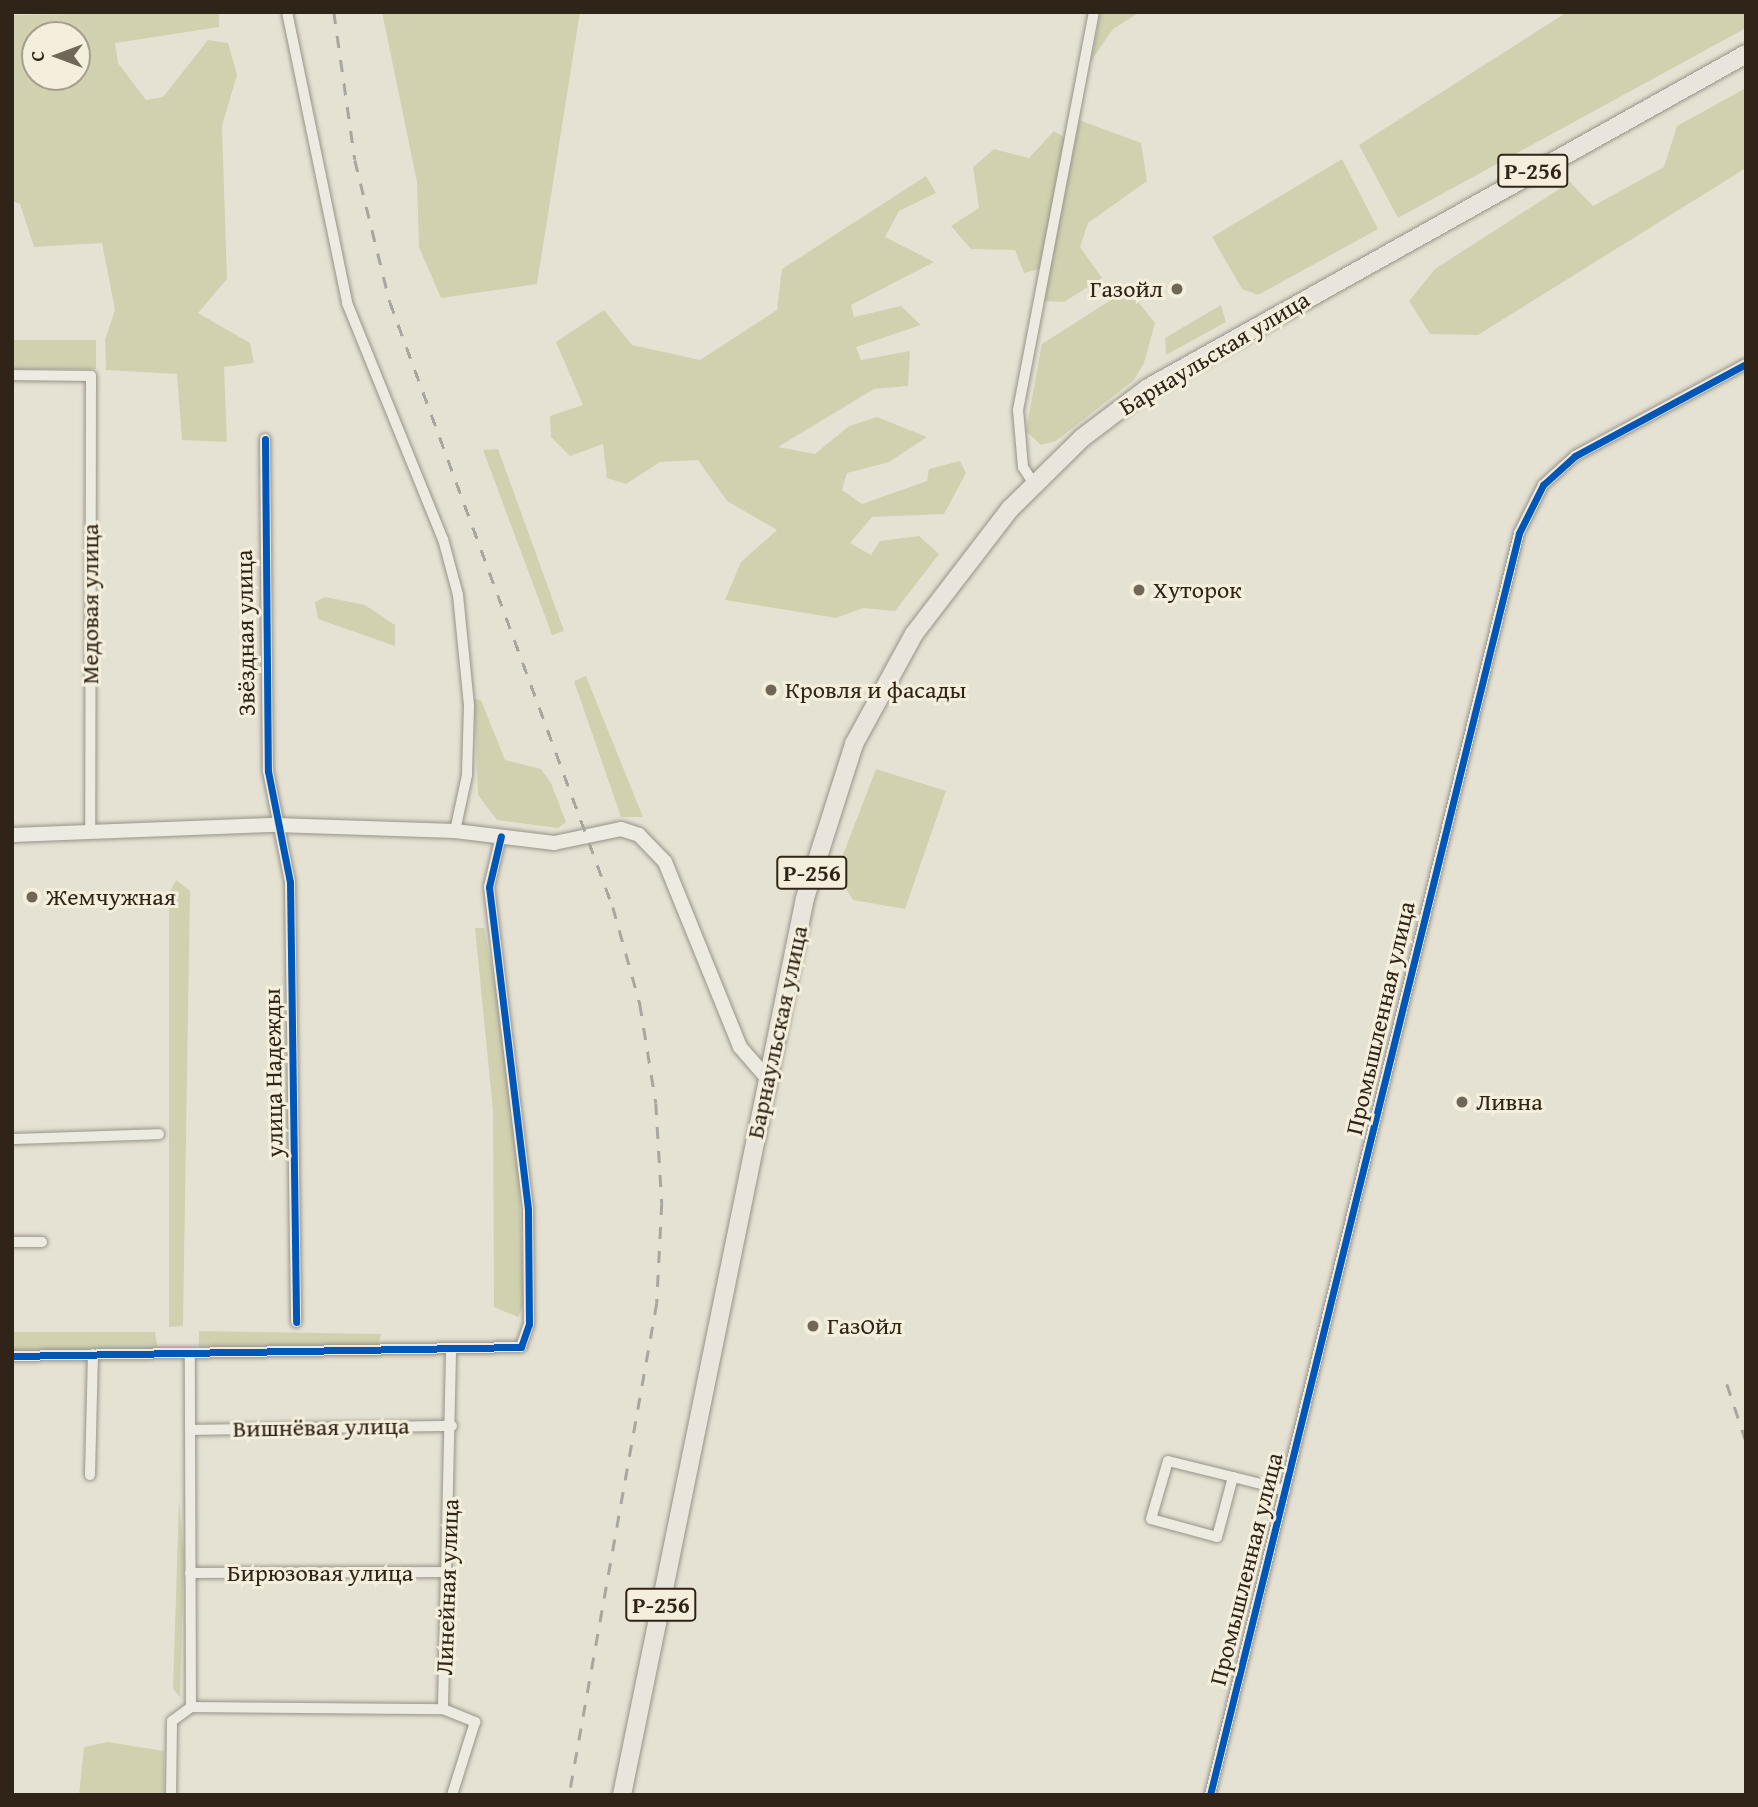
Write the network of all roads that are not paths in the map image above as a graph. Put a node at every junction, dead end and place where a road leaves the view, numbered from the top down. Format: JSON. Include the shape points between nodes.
{"nodes":[{"id":1,"x":287,"y":12,"type":"edge"},
{"id":2,"x":1094,"y":12,"type":"edge"},
{"id":3,"x":1746,"y":54,"type":"edge"},
{"id":4,"x":1746,"y":364,"type":"edge"},
{"id":5,"x":12,"y":375,"type":"edge"},
{"id":6,"x":265,"y":439,"type":"dead end"},
{"id":7,"x":1034,"y":484,"type":"junction"},
{"id":8,"x":276,"y":825,"type":"junction"},
{"id":9,"x":90,"y":831,"type":"junction"},
{"id":10,"x":455,"y":831,"type":"junction"},
{"id":11,"x":12,"y":835,"type":"edge"},
{"id":12,"x":501,"y":836,"type":"junction"},
{"id":13,"x":767,"y":1078,"type":"junction"},
{"id":14,"x":159,"y":1134,"type":"dead end"},
{"id":15,"x":12,"y":1139,"type":"edge"},
{"id":16,"x":12,"y":1242,"type":"edge"},
{"id":17,"x":42,"y":1242,"type":"dead end"},
{"id":18,"x":296,"y":1322,"type":"dead end"},
{"id":19,"x":451,"y":1353,"type":"junction"},
{"id":20,"x":93,"y":1354,"type":"junction"},
{"id":21,"x":190,"y":1354,"type":"junction"},
{"id":22,"x":12,"y":1356,"type":"edge"},
{"id":23,"x":452,"y":1426,"type":"junction"},
{"id":24,"x":191,"y":1430,"type":"junction"},
{"id":25,"x":90,"y":1475,"type":"dead end"},
{"id":26,"x":1233,"y":1477,"type":"junction"},
{"id":27,"x":1285,"y":1490,"type":"junction"},
{"id":28,"x":449,"y":1572,"type":"junction"},
{"id":29,"x":190,"y":1573,"type":"junction"},
{"id":30,"x":191,"y":1707,"type":"junction"},
{"id":31,"x":443,"y":1709,"type":"junction"},
{"id":32,"x":171,"y":1795,"type":"edge"},
{"id":33,"x":452,"y":1795,"type":"edge"},
{"id":34,"x":622,"y":1795,"type":"edge"},
{"id":35,"x":1210,"y":1795,"type":"edge"}],
"edges":[{"from":1,"to":10,"type":"street","via":[[347,303],[443,539],[458,595],[469,705],[467,775]]},
{"from":2,"to":7,"type":"street","via":[[1018,411],[1023,467]]},
{"from":3,"to":7,"type":"highway","name":"Барнаульская улица","number":"Р-256","via":[[1200,355],[1118,410]]},
{"from":4,"to":27,"type":"street","name":"Промышленная улица","via":[[1575,456],[1543,485],[1519,533]]},
{"from":5,"to":9,"type":"street","name":"Медовая улица","via":[[91,376]]},
{"from":6,"to":8,"type":"street","name":"Звёздная улица","via":[[264,667]]},
{"from":7,"to":13,"type":"highway","name":"Барнаульская улица","number":"Р-256","via":[[935,603],[854,744],[821,838]]},
{"from":8,"to":9,"type":"street"},
{"from":8,"to":10,"type":"street"},
{"from":8,"to":18,"type":"street","name":"улица Надежды","via":[[290,882]]},
{"from":9,"to":11,"type":"street"},
{"from":10,"to":12,"type":"street"},
{"from":12,"to":13,"type":"street","via":[[554,843],[621,829],[653,848],[740,1047]]},
{"from":12,"to":19,"type":"street","via":[[489,887],[527,1209],[528,1324],[521,1347]]},
{"from":13,"to":34,"type":"highway","name":"Барнаульская улица","number":"Р-256"},
{"from":14,"to":15,"type":"street"},
{"from":16,"to":17,"type":"street"},
{"from":19,"to":21,"type":"street"},
{"from":19,"to":23,"type":"street","name":"Линейная улица"},
{"from":20,"to":21,"type":"street"},
{"from":20,"to":22,"type":"street"},
{"from":20,"to":25,"type":"street"},
{"from":21,"to":24,"type":"street"},
{"from":23,"to":24,"type":"street","name":"Вишнёвая улица"},
{"from":23,"to":28,"type":"street","name":"Линейная улица"},
{"from":24,"to":29,"type":"street"},
{"from":26,"to":26,"type":"street","via":[[1168,1461],[1151,1519],[1217,1537]]},
{"from":26,"to":27,"type":"street"},
{"from":27,"to":35,"type":"street","name":"Промышленная улица"},
{"from":28,"to":29,"type":"street","name":"Бирюзовая улица"},
{"from":28,"to":31,"type":"street","name":"Линейная улица"},
{"from":29,"to":30,"type":"street"},
{"from":30,"to":31,"type":"street"},
{"from":30,"to":32,"type":"street","via":[[172,1721]]},
{"from":31,"to":33,"type":"street","name":"Линейная улица","via":[[475,1722]]}]}
